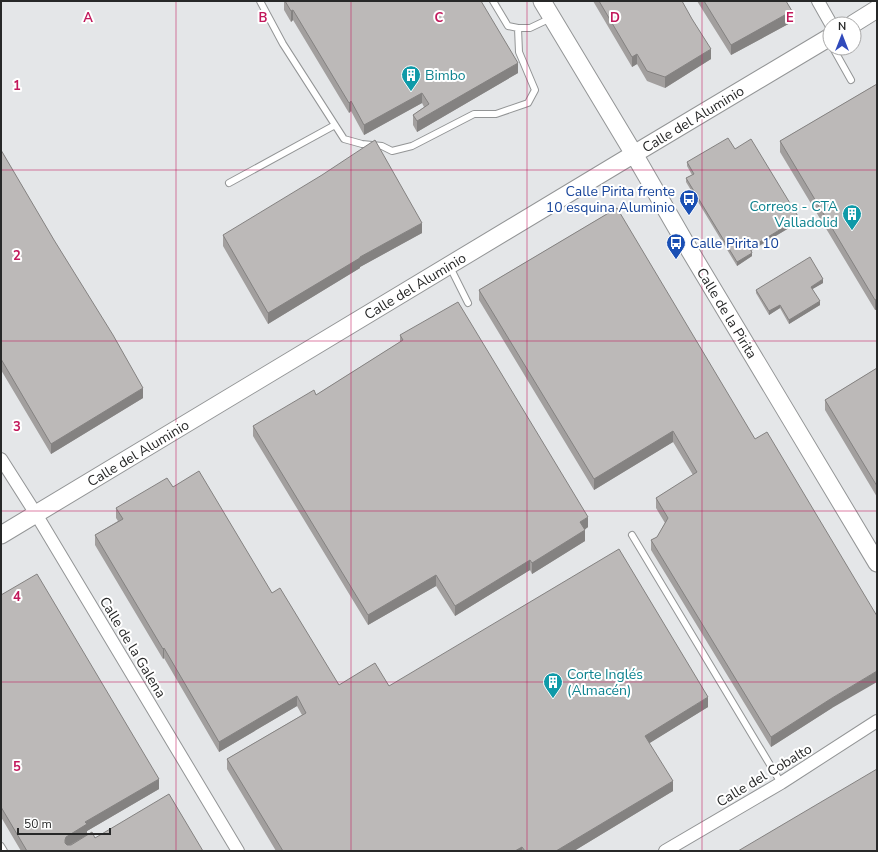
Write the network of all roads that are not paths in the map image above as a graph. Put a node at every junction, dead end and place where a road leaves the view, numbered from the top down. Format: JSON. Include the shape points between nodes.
{"nodes":[{"id":1,"x":260,"y":1,"type":"edge"},
{"id":2,"x":492,"y":1,"type":"edge"},
{"id":3,"x":542,"y":1,"type":"edge"},
{"id":4,"x":818,"y":1,"type":"edge"},
{"id":5,"x":877,"y":9,"type":"edge"},
{"id":6,"x":823,"y":16,"type":"edge"},
{"id":7,"x":552,"y":18,"type":"junction"},
{"id":8,"x":862,"y":18,"type":"edge"},
{"id":9,"x":518,"y":28,"type":"junction"},
{"id":10,"x":822,"y":43,"type":"edge"},
{"id":11,"x":839,"y":56,"type":"edge"},
{"id":12,"x":851,"y":80,"type":"dead end"},
{"id":13,"x":335,"y":125,"type":"junction"},
{"id":14,"x":634,"y":154,"type":"junction"},
{"id":15,"x":229,"y":183,"type":"dead end"},
{"id":16,"x":449,"y":266,"type":"junction"},
{"id":17,"x":468,"y":303,"type":"dead end"},
{"id":18,"x":1,"y":460,"type":"edge"},
{"id":19,"x":36,"y":514,"type":"junction"},
{"id":20,"x":1,"y":535,"type":"edge"},
{"id":21,"x":632,"y":535,"type":"dead end"},
{"id":22,"x":877,"y":563,"type":"edge"},
{"id":23,"x":877,"y":721,"type":"edge"},
{"id":24,"x":781,"y":783,"type":"junction"},
{"id":25,"x":1,"y":846,"type":"edge"},
{"id":26,"x":4,"y":851,"type":"edge"},
{"id":27,"x":238,"y":851,"type":"edge"},
{"id":28,"x":665,"y":851,"type":"edge"}],
"edges":[{"from":1,"to":13,"type":"lane","via":[[283,44]]},
{"from":2,"to":9,"type":"lane","via":[[508,26]]},
{"from":3,"to":7,"type":"street","name":"Calle de la Pirita"},
{"from":4,"to":6,"type":"street"},
{"from":5,"to":8,"type":"street"},
{"from":7,"to":9,"type":"lane","via":[[530,28]]},
{"from":7,"to":14,"type":"street","name":"Calle de la Pirita"},
{"from":9,"to":13,"type":"lane","via":[[519,52],[535,90],[528,103],[496,114],[474,114],[412,146],[392,151],[382,146],[344,139]]},
{"from":10,"to":14,"type":"street","name":"Calle del Aluminio"},
{"from":11,"to":12,"type":"lane"},
{"from":13,"to":15,"type":"lane"},
{"from":14,"to":16,"type":"street","name":"Calle del Aluminio"},
{"from":14,"to":22,"type":"street","name":"Calle de la Pirita"},
{"from":16,"to":17,"type":"lane"},
{"from":16,"to":19,"type":"street","name":"Calle del Aluminio"},
{"from":18,"to":19,"type":"street","name":"Calle de la Galena"},
{"from":19,"to":20,"type":"street","name":"Calle del Aluminio"},
{"from":19,"to":27,"type":"street","name":"Calle de la Galena"},
{"from":21,"to":24,"type":"lane"},
{"from":23,"to":24,"type":"street","name":"Calle del Cobalto"},
{"from":24,"to":28,"type":"street","name":"Calle del Cobalto"},
{"from":25,"to":26,"type":"lane"}]}
